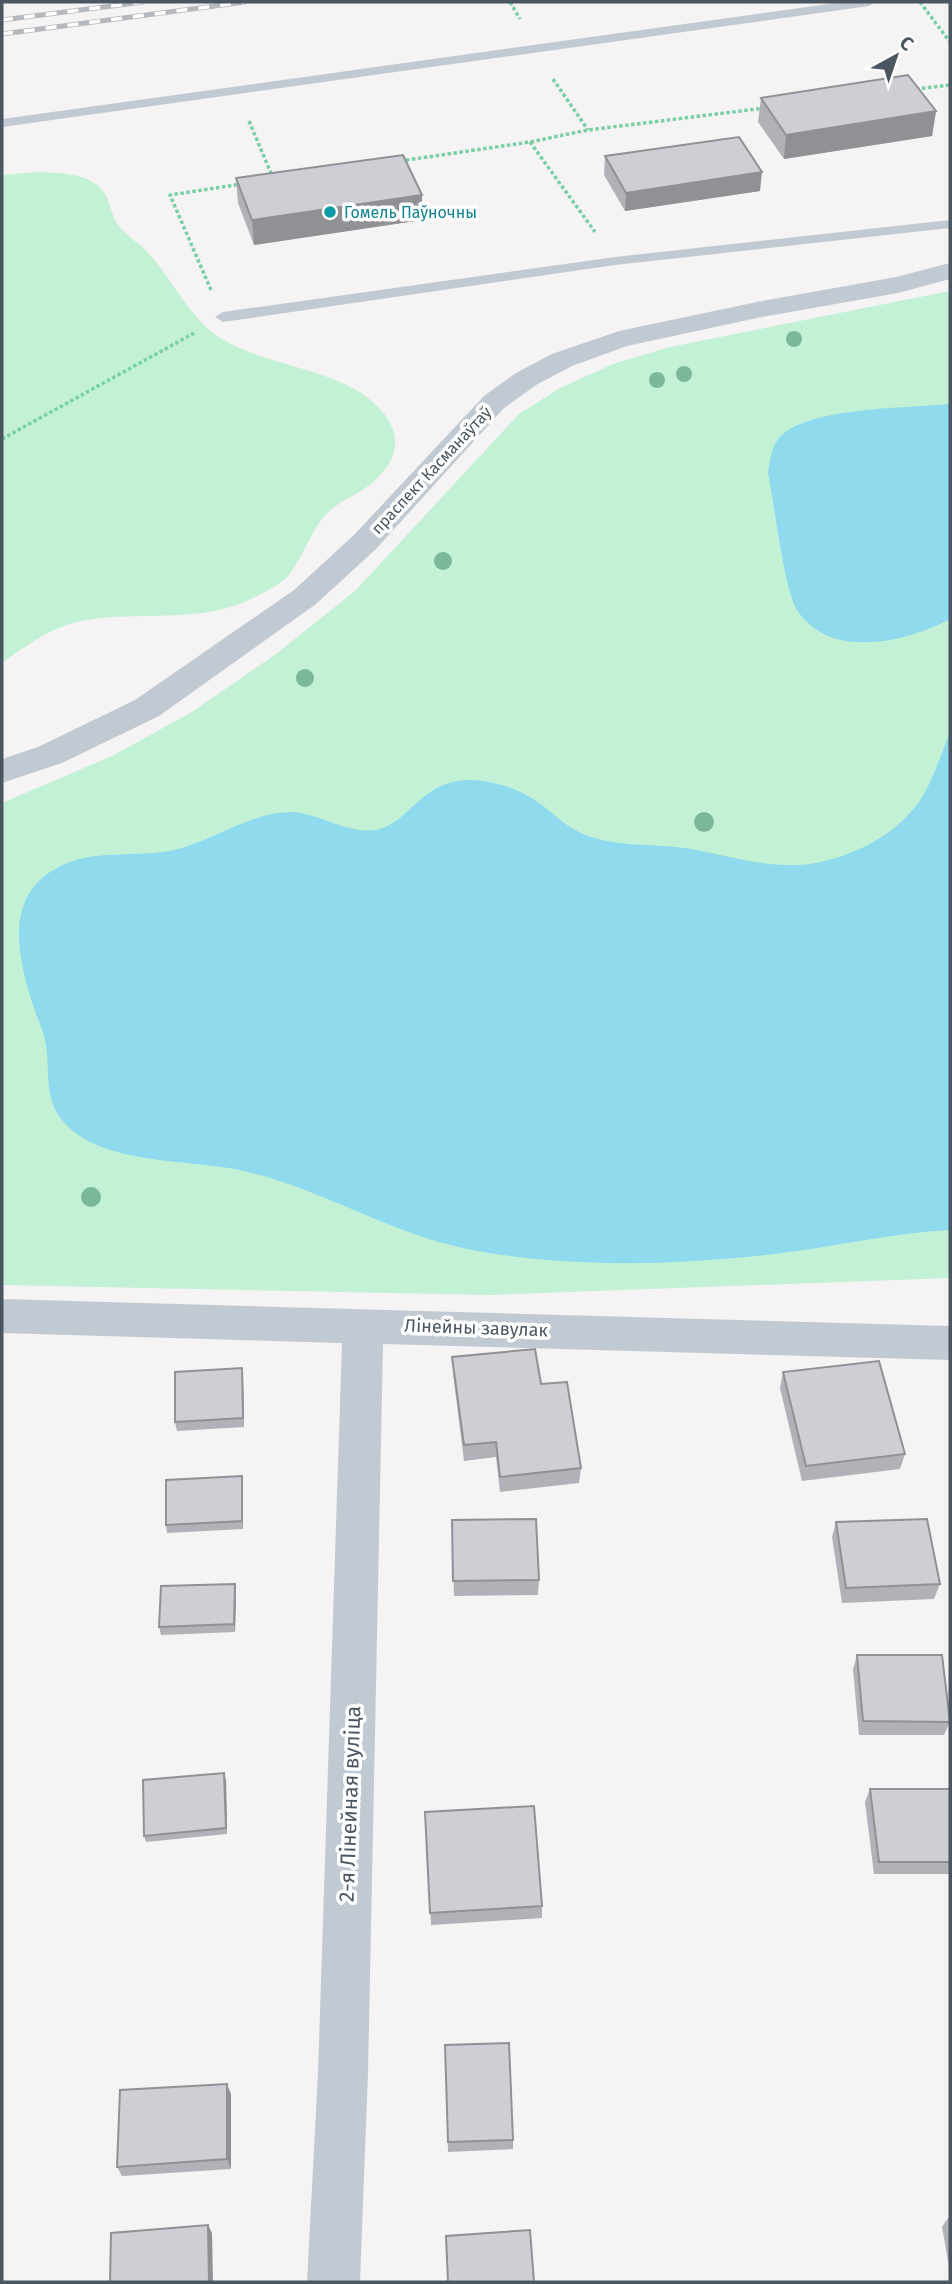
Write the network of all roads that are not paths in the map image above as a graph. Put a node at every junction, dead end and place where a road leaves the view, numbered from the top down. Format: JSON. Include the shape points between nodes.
{"nodes":[{"id":1,"x":869,"y":2,"type":"edge"},
{"id":2,"x":2,"y":123,"type":"edge"},
{"id":3,"x":950,"y":224,"type":"edge"},
{"id":4,"x":950,"y":271,"type":"edge"},
{"id":5,"x":223,"y":317,"type":"road end"},
{"id":6,"x":2,"y":771,"type":"edge"},
{"id":7,"x":2,"y":1316,"type":"edge"},
{"id":8,"x":363,"y":1325,"type":"junction"},
{"id":9,"x":950,"y":1343,"type":"edge"},
{"id":10,"x":334,"y":2282,"type":"edge"}],
"edges":[{"from":1,"to":2,"type":"lane"},
{"from":3,"to":5,"type":"lane","via":[[615,261]]},
{"from":4,"to":6,"type":"street","name":"праспект Касманаўтаў","via":[[620,339],[562,360],[494,402],[365,542],[305,597],[147,708],[50,755]]},
{"from":7,"to":8,"type":"street","name":"Лінейны завулак"},
{"from":8,"to":9,"type":"street","name":"Лінейны завулак"},
{"from":8,"to":10,"type":"street","name":"2-я Лінейная вуліца"}]}
